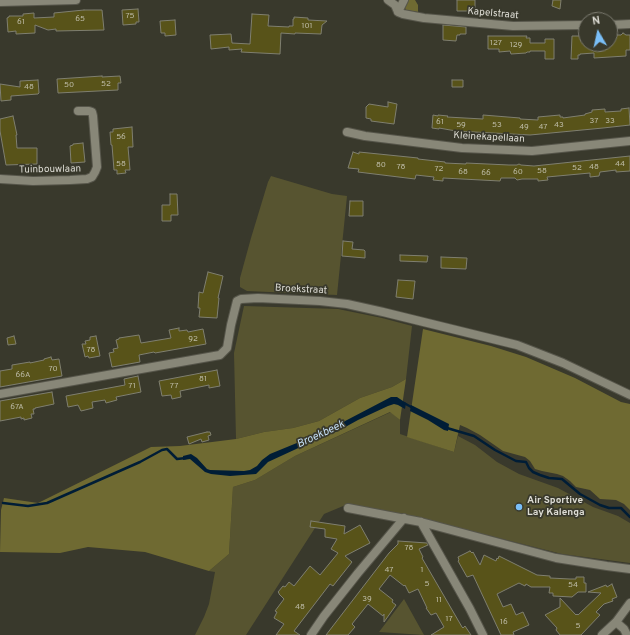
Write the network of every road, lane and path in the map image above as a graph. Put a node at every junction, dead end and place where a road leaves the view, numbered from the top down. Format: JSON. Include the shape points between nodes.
{"nodes":[{"id":1,"x":76,"y":0,"type":"edge"},
{"id":2,"x":388,"y":0,"type":"edge"},
{"id":3,"x":404,"y":0,"type":"edge"},
{"id":4,"x":0,"y":2,"type":"edge"},
{"id":5,"x":398,"y":12,"type":"junction"},
{"id":6,"x":618,"y":24,"type":"edge"},
{"id":7,"x":630,"y":24,"type":"edge"},
{"id":8,"x":578,"y":25,"type":"edge"},
{"id":9,"x":78,"y":111,"type":"dead end"},
{"id":10,"x":347,"y":132,"type":"dead end"},
{"id":11,"x":630,"y":141,"type":"edge"},
{"id":12,"x":0,"y":179,"type":"edge"},
{"id":13,"x":0,"y":394,"type":"edge"},
{"id":14,"x":630,"y":395,"type":"edge"},
{"id":15,"x":348,"y":508,"type":"dead end"},
{"id":16,"x":404,"y":518,"type":"junction"},
{"id":17,"x":421,"y":522,"type":"junction"},
{"id":18,"x":630,"y":569,"type":"edge"},
{"id":19,"x":630,"y":603,"type":"edge"},
{"id":20,"x":616,"y":622,"type":"junction"},
{"id":21,"x":311,"y":635,"type":"edge"},
{"id":22,"x":483,"y":635,"type":"edge"},
{"id":23,"x":602,"y":635,"type":"edge"},
{"id":24,"x":627,"y":635,"type":"edge"}],
"edges":[{"from":1,"to":4,"type":"street"},
{"from":2,"to":5,"type":"street","via":[[395,5]]},
{"from":3,"to":5,"type":"street"},
{"from":5,"to":8,"type":"street","name":"Kapelstraat","via":[[416,17],[513,26]]},
{"from":6,"to":7,"type":"street"},
{"from":9,"to":12,"type":"street","name":"Tuinbouwlaan","via":[[92,112],[93,116],[97,167],[92,177],[33,181]]},
{"from":10,"to":11,"type":"street","name":"Kleinekapellaan","via":[[462,148],[532,151]]},
{"from":13,"to":14,"type":"street","name":"Broekstraat","via":[[220,355],[227,348],[237,301],[258,298],[348,304],[517,345],[563,363]]},
{"from":15,"to":16,"type":"street"},
{"from":16,"to":17,"type":"street"},
{"from":16,"to":21,"type":"street"},
{"from":17,"to":18,"type":"street","via":[[556,558]]},
{"from":17,"to":22,"type":"street"},
{"from":19,"to":20,"type":"street"},
{"from":20,"to":23,"type":"street"},
{"from":20,"to":24,"type":"street"}]}
